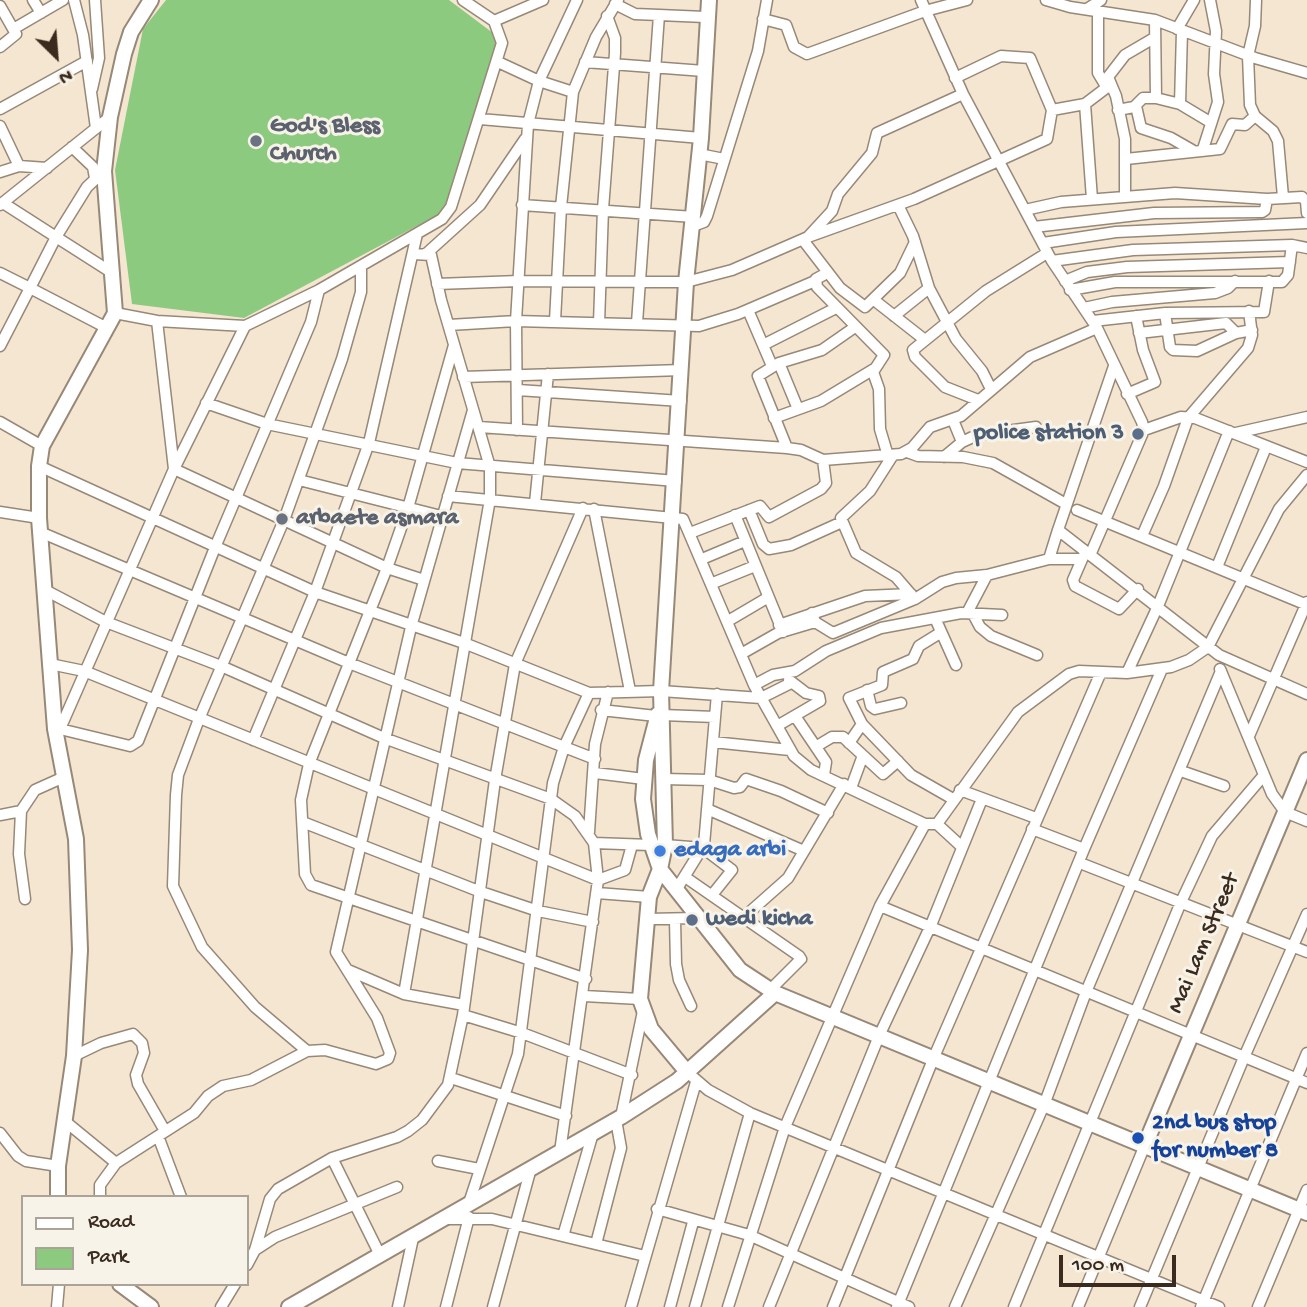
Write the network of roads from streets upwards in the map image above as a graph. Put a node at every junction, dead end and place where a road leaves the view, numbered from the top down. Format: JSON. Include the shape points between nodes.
{"nodes":[{"id":1,"x":9,"y":0,"type":"edge"},
{"id":2,"x":33,"y":0,"type":"edge"},
{"id":3,"x":63,"y":0,"type":"edge"},
{"id":4,"x":74,"y":0,"type":"edge"},
{"id":5,"x":95,"y":0,"type":"edge"},
{"id":6,"x":151,"y":0,"type":"edge"},
{"id":7,"x":463,"y":0,"type":"edge"},
{"id":8,"x":543,"y":0,"type":"edge"},
{"id":9,"x":577,"y":0,"type":"edge"},
{"id":10,"x":699,"y":0,"type":"edge"},
{"id":11,"x":709,"y":0,"type":"edge"},
{"id":12,"x":767,"y":0,"type":"edge"},
{"id":13,"x":921,"y":0,"type":"edge"},
{"id":14,"x":967,"y":0,"type":"edge"},
{"id":15,"x":1046,"y":0,"type":"edge"},
{"id":16,"x":1194,"y":0,"type":"edge"},
{"id":17,"x":1210,"y":0,"type":"edge"},
{"id":18,"x":1256,"y":0,"type":"edge"},
{"id":19,"x":616,"y":2,"type":"edge"},
{"id":20,"x":0,"y":6,"type":"edge"},
{"id":21,"x":1095,"y":7,"type":"edge"},
{"id":22,"x":925,"y":11,"type":"junction"},
{"id":23,"x":41,"y":13,"type":"junction"},
{"id":24,"x":659,"y":15,"type":"junction"},
{"id":25,"x":607,"y":16,"type":"junction"},
{"id":26,"x":706,"y":19,"type":"junction"},
{"id":27,"x":764,"y":19,"type":"junction"},
{"id":28,"x":1155,"y":20,"type":"junction"},
{"id":29,"x":494,"y":21,"type":"junction"},
{"id":30,"x":15,"y":28,"type":"junction"},
{"id":31,"x":1180,"y":30,"type":"junction"},
{"id":32,"x":1154,"y":38,"type":"junction"},
{"id":33,"x":1214,"y":41,"type":"junction"},
{"id":34,"x":0,"y":47,"type":"edge"},
{"id":35,"x":1248,"y":56,"type":"junction"},
{"id":36,"x":87,"y":61,"type":"junction"},
{"id":37,"x":498,"y":62,"type":"junction"},
{"id":38,"x":585,"y":62,"type":"junction"},
{"id":39,"x":612,"y":65,"type":"junction"},
{"id":40,"x":655,"y":67,"type":"junction"},
{"id":41,"x":704,"y":71,"type":"junction"},
{"id":42,"x":1302,"y":72,"type":"edge"},
{"id":43,"x":955,"y":78,"type":"junction"},
{"id":44,"x":1307,"y":79,"type":"edge"},
{"id":45,"x":539,"y":81,"type":"junction"},
{"id":46,"x":1108,"y":86,"type":"junction"},
{"id":47,"x":91,"y":91,"type":"junction"},
{"id":48,"x":573,"y":92,"type":"junction"},
{"id":49,"x":962,"y":94,"type":"junction"},
{"id":50,"x":1156,"y":98,"type":"junction"},
{"id":51,"x":1085,"y":104,"type":"junction"},
{"id":52,"x":1180,"y":104,"type":"junction"},
{"id":53,"x":1136,"y":106,"type":"junction"},
{"id":54,"x":0,"y":109,"type":"edge"},
{"id":55,"x":1052,"y":110,"type":"junction"},
{"id":56,"x":1118,"y":110,"type":"junction"},
{"id":57,"x":1255,"y":116,"type":"junction"},
{"id":58,"x":110,"y":117,"type":"junction"},
{"id":59,"x":480,"y":119,"type":"junction"},
{"id":60,"x":1210,"y":122,"type":"junction"},
{"id":61,"x":528,"y":124,"type":"junction"},
{"id":62,"x":0,"y":126,"type":"edge"},
{"id":63,"x":96,"y":128,"type":"junction"},
{"id":64,"x":570,"y":128,"type":"junction"},
{"id":65,"x":610,"y":131,"type":"junction"},
{"id":66,"x":650,"y":133,"type":"junction"},
{"id":67,"x":527,"y":135,"type":"junction"},
{"id":68,"x":701,"y":138,"type":"junction"},
{"id":69,"x":72,"y":147,"type":"junction"},
{"id":70,"x":1197,"y":150,"type":"junction"},
{"id":71,"x":699,"y":154,"type":"junction"},
{"id":72,"x":724,"y":159,"type":"junction"},
{"id":73,"x":1126,"y":159,"type":"junction"},
{"id":74,"x":999,"y":160,"type":"junction"},
{"id":75,"x":19,"y":166,"type":"junction"},
{"id":76,"x":47,"y":168,"type":"junction"},
{"id":77,"x":0,"y":172,"type":"edge"},
{"id":78,"x":100,"y":175,"type":"junction"},
{"id":79,"x":1125,"y":197,"type":"junction"},
{"id":80,"x":1283,"y":197,"type":"junction"},
{"id":81,"x":1267,"y":199,"type":"junction"},
{"id":82,"x":1092,"y":200,"type":"junction"},
{"id":83,"x":2,"y":204,"type":"edge"},
{"id":84,"x":522,"y":205,"type":"junction"},
{"id":85,"x":898,"y":205,"type":"junction"},
{"id":86,"x":561,"y":207,"type":"junction"},
{"id":87,"x":603,"y":209,"type":"junction"},
{"id":88,"x":1025,"y":210,"type":"junction"},
{"id":89,"x":644,"y":212,"type":"junction"},
{"id":90,"x":1307,"y":213,"type":"edge"},
{"id":91,"x":693,"y":221,"type":"junction"},
{"id":92,"x":1307,"y":223,"type":"edge"},
{"id":93,"x":1034,"y":227,"type":"junction"},
{"id":94,"x":417,"y":234,"type":"junction"},
{"id":95,"x":56,"y":237,"type":"junction"},
{"id":96,"x":806,"y":238,"type":"junction"},
{"id":97,"x":915,"y":242,"type":"junction"},
{"id":98,"x":1292,"y":245,"type":"junction"},
{"id":99,"x":1307,"y":248,"type":"edge"},
{"id":100,"x":1047,"y":252,"type":"junction"},
{"id":101,"x":427,"y":253,"type":"junction"},
{"id":102,"x":414,"y":254,"type":"junction"},
{"id":103,"x":1290,"y":262,"type":"junction"},
{"id":104,"x":1218,"y":264,"type":"junction"},
{"id":105,"x":361,"y":266,"type":"junction"},
{"id":106,"x":0,"y":273,"type":"edge"},
{"id":107,"x":828,"y":273,"type":"junction"},
{"id":108,"x":114,"y":274,"type":"junction"},
{"id":109,"x":519,"y":281,"type":"junction"},
{"id":110,"x":815,"y":281,"type":"junction"},
{"id":111,"x":1217,"y":281,"type":"junction"},
{"id":112,"x":1235,"y":281,"type":"junction"},
{"id":113,"x":1269,"y":281,"type":"junction"},
{"id":114,"x":557,"y":282,"type":"junction"},
{"id":115,"x":600,"y":282,"type":"junction"},
{"id":116,"x":640,"y":282,"type":"junction"},
{"id":117,"x":686,"y":282,"type":"junction"},
{"id":118,"x":437,"y":284,"type":"junction"},
{"id":119,"x":1068,"y":286,"type":"junction"},
{"id":120,"x":30,"y":288,"type":"junction"},
{"id":121,"x":929,"y":288,"type":"junction"},
{"id":122,"x":319,"y":290,"type":"junction"},
{"id":123,"x":1197,"y":296,"type":"junction"},
{"id":124,"x":874,"y":300,"type":"junction"},
{"id":125,"x":836,"y":308,"type":"junction"},
{"id":126,"x":1084,"y":309,"type":"junction"},
{"id":127,"x":748,"y":310,"type":"junction"},
{"id":128,"x":1249,"y":311,"type":"junction"},
{"id":129,"x":1198,"y":312,"type":"junction"},
{"id":130,"x":115,"y":313,"type":"junction"},
{"id":131,"x":1165,"y":313,"type":"junction"},
{"id":132,"x":894,"y":316,"type":"junction"},
{"id":133,"x":1136,"y":316,"type":"junction"},
{"id":134,"x":157,"y":321,"type":"junction"},
{"id":135,"x":516,"y":321,"type":"junction"},
{"id":136,"x":555,"y":321,"type":"junction"},
{"id":137,"x":599,"y":323,"type":"junction"},
{"id":138,"x":636,"y":323,"type":"junction"},
{"id":139,"x":685,"y":323,"type":"junction"},
{"id":140,"x":948,"y":323,"type":"junction"},
{"id":141,"x":1095,"y":324,"type":"junction"},
{"id":142,"x":449,"y":325,"type":"junction"},
{"id":143,"x":244,"y":326,"type":"junction"},
{"id":144,"x":855,"y":327,"type":"junction"},
{"id":145,"x":107,"y":328,"type":"junction"},
{"id":146,"x":1252,"y":330,"type":"junction"},
{"id":147,"x":1168,"y":331,"type":"junction"},
{"id":148,"x":1139,"y":333,"type":"junction"},
{"id":149,"x":1236,"y":333,"type":"junction"},
{"id":150,"x":925,"y":340,"type":"junction"},
{"id":151,"x":454,"y":345,"type":"junction"},
{"id":152,"x":763,"y":345,"type":"junction"},
{"id":153,"x":0,"y":346,"type":"edge"},
{"id":154,"x":776,"y":364,"type":"junction"},
{"id":155,"x":1114,"y":366,"type":"junction"},
{"id":156,"x":874,"y":369,"type":"junction"},
{"id":157,"x":682,"y":370,"type":"junction"},
{"id":158,"x":518,"y":374,"type":"junction"},
{"id":159,"x":548,"y":374,"type":"junction"},
{"id":160,"x":464,"y":377,"type":"junction"},
{"id":161,"x":991,"y":389,"type":"junction"},
{"id":162,"x":518,"y":390,"type":"junction"},
{"id":163,"x":548,"y":392,"type":"junction"},
{"id":164,"x":1128,"y":394,"type":"junction"},
{"id":165,"x":978,"y":400,"type":"junction"},
{"id":166,"x":681,"y":401,"type":"junction"},
{"id":167,"x":206,"y":403,"type":"junction"},
{"id":168,"x":798,"y":409,"type":"junction"},
{"id":169,"x":473,"y":410,"type":"junction"},
{"id":170,"x":1307,"y":417,"type":"edge"},
{"id":171,"x":774,"y":418,"type":"junction"},
{"id":172,"x":1188,"y":418,"type":"junction"},
{"id":173,"x":953,"y":420,"type":"junction"},
{"id":174,"x":0,"y":422,"type":"edge"},
{"id":175,"x":267,"y":424,"type":"junction"},
{"id":176,"x":480,"y":427,"type":"junction"},
{"id":177,"x":1036,"y":427,"type":"dead end"},
{"id":178,"x":517,"y":430,"type":"junction"},
{"id":179,"x":1144,"y":430,"type":"junction"},
{"id":180,"x":544,"y":432,"type":"junction"},
{"id":181,"x":1232,"y":432,"type":"junction"},
{"id":182,"x":314,"y":435,"type":"junction"},
{"id":183,"x":679,"y":442,"type":"junction"},
{"id":184,"x":962,"y":442,"type":"junction"},
{"id":185,"x":369,"y":443,"type":"junction"},
{"id":186,"x":42,"y":446,"type":"junction"},
{"id":187,"x":1266,"y":447,"type":"junction"},
{"id":188,"x":787,"y":448,"type":"junction"},
{"id":189,"x":907,"y":452,"type":"junction"},
{"id":190,"x":890,"y":455,"type":"junction"},
{"id":191,"x":422,"y":456,"type":"junction"},
{"id":192,"x":944,"y":457,"type":"junction"},
{"id":193,"x":823,"y":460,"type":"junction"},
{"id":194,"x":1307,"y":462,"type":"edge"},
{"id":195,"x":457,"y":463,"type":"junction"},
{"id":196,"x":39,"y":466,"type":"junction"},
{"id":197,"x":490,"y":467,"type":"junction"},
{"id":198,"x":174,"y":469,"type":"junction"},
{"id":199,"x":539,"y":472,"type":"junction"},
{"id":200,"x":1307,"y":475,"type":"edge"},
{"id":201,"x":299,"y":480,"type":"junction"},
{"id":202,"x":676,"y":481,"type":"junction"},
{"id":203,"x":351,"y":495,"type":"junction"},
{"id":204,"x":448,"y":496,"type":"junction"},
{"id":205,"x":237,"y":498,"type":"junction"},
{"id":206,"x":490,"y":499,"type":"junction"},
{"id":207,"x":535,"y":503,"type":"junction"},
{"id":208,"x":1066,"y":504,"type":"junction"},
{"id":209,"x":408,"y":508,"type":"junction"},
{"id":210,"x":589,"y":508,"type":"junction"},
{"id":211,"x":749,"y":510,"type":"junction"},
{"id":212,"x":1077,"y":510,"type":"dead end"},
{"id":213,"x":0,"y":512,"type":"edge"},
{"id":214,"x":736,"y":515,"type":"junction"},
{"id":215,"x":154,"y":516,"type":"junction"},
{"id":216,"x":441,"y":516,"type":"junction"},
{"id":217,"x":673,"y":518,"type":"junction"},
{"id":218,"x":284,"y":520,"type":"junction"},
{"id":219,"x":1103,"y":520,"type":"junction"},
{"id":220,"x":842,"y":522,"type":"junction"},
{"id":221,"x":39,"y":525,"type":"junction"},
{"id":222,"x":1058,"y":530,"type":"junction"},
{"id":223,"x":690,"y":533,"type":"junction"},
{"id":224,"x":758,"y":534,"type":"junction"},
{"id":225,"x":1142,"y":536,"type":"junction"},
{"id":226,"x":745,"y":540,"type":"junction"},
{"id":227,"x":333,"y":543,"type":"junction"},
{"id":228,"x":216,"y":545,"type":"junction"},
{"id":229,"x":1179,"y":553,"type":"junction"},
{"id":230,"x":1086,"y":554,"type":"junction"},
{"id":231,"x":702,"y":559,"type":"junction"},
{"id":232,"x":1049,"y":559,"type":"junction"},
{"id":233,"x":755,"y":566,"type":"junction"},
{"id":234,"x":1217,"y":567,"type":"junction"},
{"id":235,"x":387,"y":568,"type":"junction"},
{"id":236,"x":261,"y":569,"type":"junction"},
{"id":237,"x":130,"y":570,"type":"junction"},
{"id":238,"x":987,"y":575,"type":"junction"},
{"id":239,"x":1245,"y":579,"type":"junction"},
{"id":240,"x":424,"y":580,"type":"junction"},
{"id":241,"x":713,"y":583,"type":"junction"},
{"id":242,"x":1138,"y":589,"type":"junction"},
{"id":243,"x":46,"y":590,"type":"junction"},
{"id":244,"x":315,"y":592,"type":"junction"},
{"id":245,"x":913,"y":596,"type":"junction"},
{"id":246,"x":196,"y":597,"type":"junction"},
{"id":247,"x":767,"y":598,"type":"junction"},
{"id":248,"x":1307,"y":604,"type":"edge"},
{"id":249,"x":1158,"y":607,"type":"junction"},
{"id":250,"x":369,"y":612,"type":"junction"},
{"id":251,"x":970,"y":613,"type":"junction"},
{"id":252,"x":876,"y":615,"type":"junction"},
{"id":253,"x":1002,"y":615,"type":"dead end"},
{"id":254,"x":243,"y":616,"type":"junction"},
{"id":255,"x":813,"y":618,"type":"junction"},
{"id":256,"x":935,"y":618,"type":"junction"},
{"id":257,"x":728,"y":621,"type":"junction"},
{"id":258,"x":106,"y":622,"type":"junction"},
{"id":259,"x":411,"y":627,"type":"junction"},
{"id":260,"x":781,"y":628,"type":"junction"},
{"id":261,"x":881,"y":628,"type":"junction"},
{"id":262,"x":940,"y":633,"type":"junction"},
{"id":263,"x":296,"y":640,"type":"junction"},
{"id":264,"x":464,"y":643,"type":"junction"},
{"id":265,"x":1208,"y":647,"type":"junction"},
{"id":266,"x":174,"y":650,"type":"junction"},
{"id":267,"x":741,"y":654,"type":"junction"},
{"id":268,"x":1037,"y":655,"type":"dead end"},
{"id":269,"x":1219,"y":655,"type":"junction"},
{"id":270,"x":349,"y":663,"type":"junction"},
{"id":271,"x":50,"y":664,"type":"junction"},
{"id":272,"x":515,"y":664,"type":"junction"},
{"id":273,"x":221,"y":666,"type":"junction"},
{"id":274,"x":956,"y":666,"type":"dead end"},
{"id":275,"x":1163,"y":669,"type":"junction"},
{"id":276,"x":84,"y":671,"type":"junction"},
{"id":277,"x":1221,"y":671,"type":"junction"},
{"id":278,"x":1101,"y":672,"type":"junction"},
{"id":279,"x":785,"y":673,"type":"junction"},
{"id":280,"x":1127,"y":673,"type":"junction"},
{"id":281,"x":1275,"y":680,"type":"junction"},
{"id":282,"x":399,"y":683,"type":"junction"},
{"id":283,"x":791,"y":683,"type":"junction"},
{"id":284,"x":754,"y":685,"type":"junction"},
{"id":285,"x":274,"y":689,"type":"junction"},
{"id":286,"x":867,"y":690,"type":"junction"},
{"id":287,"x":631,"y":691,"type":"junction"},
{"id":288,"x":662,"y":691,"type":"junction"},
{"id":289,"x":608,"y":692,"type":"junction"},
{"id":290,"x":589,"y":693,"type":"junction"},
{"id":291,"x":717,"y":694,"type":"junction"},
{"id":292,"x":1307,"y":694,"type":"edge"},
{"id":293,"x":761,"y":698,"type":"junction"},
{"id":294,"x":152,"y":700,"type":"junction"},
{"id":295,"x":452,"y":703,"type":"junction"},
{"id":296,"x":901,"y":703,"type":"dead end"},
{"id":297,"x":601,"y":710,"type":"junction"},
{"id":298,"x":331,"y":713,"type":"junction"},
{"id":299,"x":660,"y":713,"type":"junction"},
{"id":300,"x":796,"y":716,"type":"junction"},
{"id":301,"x":715,"y":717,"type":"junction"},
{"id":302,"x":199,"y":719,"type":"junction"},
{"id":303,"x":503,"y":724,"type":"junction"},
{"id":304,"x":862,"y":724,"type":"junction"},
{"id":305,"x":777,"y":726,"type":"junction"},
{"id":306,"x":58,"y":729,"type":"junction"},
{"id":307,"x":1249,"y":736,"type":"junction"},
{"id":308,"x":384,"y":738,"type":"junction"},
{"id":309,"x":253,"y":740,"type":"junction"},
{"id":310,"x":713,"y":742,"type":"junction"},
{"id":311,"x":849,"y":743,"type":"junction"},
{"id":312,"x":817,"y":746,"type":"junction"},
{"id":313,"x":564,"y":747,"type":"junction"},
{"id":314,"x":790,"y":750,"type":"junction"},
{"id":315,"x":862,"y":758,"type":"junction"},
{"id":316,"x":595,"y":759,"type":"junction"},
{"id":317,"x":442,"y":760,"type":"junction"},
{"id":318,"x":1307,"y":760,"type":"edge"},
{"id":319,"x":898,"y":761,"type":"junction"},
{"id":320,"x":309,"y":764,"type":"junction"},
{"id":321,"x":1181,"y":771,"type":"junction"},
{"id":322,"x":595,"y":774,"type":"junction"},
{"id":323,"x":824,"y":775,"type":"junction"},
{"id":324,"x":1264,"y":775,"type":"junction"},
{"id":325,"x":64,"y":777,"type":"junction"},
{"id":326,"x":643,"y":779,"type":"junction"},
{"id":327,"x":663,"y":779,"type":"junction"},
{"id":328,"x":495,"y":780,"type":"junction"},
{"id":329,"x":709,"y":780,"type":"junction"},
{"id":330,"x":848,"y":786,"type":"junction"},
{"id":331,"x":1224,"y":786,"type":"dead end"},
{"id":332,"x":373,"y":790,"type":"junction"},
{"id":333,"x":957,"y":795,"type":"junction"},
{"id":334,"x":551,"y":799,"type":"junction"},
{"id":335,"x":982,"y":799,"type":"junction"},
{"id":336,"x":707,"y":809,"type":"junction"},
{"id":337,"x":21,"y":811,"type":"junction"},
{"id":338,"x":1285,"y":812,"type":"junction"},
{"id":339,"x":828,"y":813,"type":"junction"},
{"id":340,"x":434,"y":815,"type":"junction"},
{"id":341,"x":0,"y":816,"type":"edge"},
{"id":342,"x":1036,"y":818,"type":"junction"},
{"id":343,"x":1307,"y":821,"type":"edge"},
{"id":344,"x":305,"y":823,"type":"junction"},
{"id":345,"x":925,"y":824,"type":"junction"},
{"id":346,"x":937,"y":824,"type":"junction"},
{"id":347,"x":1032,"y":829,"type":"junction"},
{"id":348,"x":589,"y":832,"type":"junction"},
{"id":349,"x":488,"y":836,"type":"junction"},
{"id":350,"x":594,"y":843,"type":"junction"},
{"id":351,"x":363,"y":845,"type":"junction"},
{"id":352,"x":632,"y":845,"type":"junction"},
{"id":353,"x":658,"y":845,"type":"junction"},
{"id":354,"x":703,"y":848,"type":"junction"},
{"id":355,"x":962,"y":848,"type":"junction"},
{"id":356,"x":1084,"y":849,"type":"junction"},
{"id":357,"x":804,"y":851,"type":"junction"},
{"id":358,"x":544,"y":857,"type":"junction"},
{"id":359,"x":1080,"y":863,"type":"junction"},
{"id":360,"x":424,"y":869,"type":"junction"},
{"id":361,"x":660,"y":869,"type":"junction"},
{"id":362,"x":685,"y":877,"type":"junction"},
{"id":363,"x":598,"y":880,"type":"junction"},
{"id":364,"x":1131,"y":882,"type":"junction"},
{"id":365,"x":676,"y":890,"type":"junction"},
{"id":366,"x":481,"y":892,"type":"junction"},
{"id":367,"x":597,"y":893,"type":"junction"},
{"id":368,"x":712,"y":895,"type":"junction"},
{"id":369,"x":649,"y":897,"type":"junction"},
{"id":370,"x":350,"y":898,"type":"junction"},
{"id":371,"x":25,"y":899,"type":"dead end"},
{"id":372,"x":1181,"y":902,"type":"junction"},
{"id":373,"x":880,"y":906,"type":"junction"},
{"id":374,"x":538,"y":911,"type":"junction"},
{"id":375,"x":1307,"y":914,"type":"edge"},
{"id":376,"x":744,"y":917,"type":"junction"},
{"id":377,"x":697,"y":918,"type":"junction"},
{"id":378,"x":647,"y":919,"type":"junction"},
{"id":379,"x":675,"y":920,"type":"junction"},
{"id":380,"x":415,"y":922,"type":"junction"},
{"id":381,"x":593,"y":922,"type":"junction"},
{"id":382,"x":931,"y":925,"type":"junction"},
{"id":383,"x":1238,"y":925,"type":"junction"},
{"id":384,"x":474,"y":942,"type":"junction"},
{"id":385,"x":1294,"y":947,"type":"junction"},
{"id":386,"x":983,"y":950,"type":"junction"},
{"id":387,"x":1307,"y":952,"type":"edge"},
{"id":388,"x":531,"y":962,"type":"junction"},
{"id":389,"x":348,"y":970,"type":"junction"},
{"id":390,"x":1035,"y":971,"type":"junction"},
{"id":391,"x":586,"y":979,"type":"junction"},
{"id":392,"x":772,"y":992,"type":"junction"},
{"id":393,"x":1086,"y":992,"type":"junction"},
{"id":394,"x":404,"y":994,"type":"junction"},
{"id":395,"x":584,"y":996,"type":"junction"},
{"id":396,"x":642,"y":1005,"type":"junction"},
{"id":397,"x":691,"y":1006,"type":"dead end"},
{"id":398,"x":464,"y":1010,"type":"junction"},
{"id":399,"x":1136,"y":1013,"type":"junction"},
{"id":400,"x":831,"y":1015,"type":"junction"},
{"id":401,"x":522,"y":1033,"type":"junction"},
{"id":402,"x":1192,"y":1034,"type":"junction"},
{"id":403,"x":879,"y":1036,"type":"junction"},
{"id":404,"x":307,"y":1051,"type":"junction"},
{"id":405,"x":574,"y":1051,"type":"junction"},
{"id":406,"x":1307,"y":1054,"type":"edge"},
{"id":407,"x":1245,"y":1055,"type":"junction"},
{"id":408,"x":74,"y":1056,"type":"junction"},
{"id":409,"x":934,"y":1057,"type":"junction"},
{"id":410,"x":632,"y":1075,"type":"junction"},
{"id":411,"x":451,"y":1077,"type":"junction"},
{"id":412,"x":692,"y":1077,"type":"junction"},
{"id":413,"x":1296,"y":1078,"type":"junction"},
{"id":414,"x":991,"y":1083,"type":"junction"},
{"id":415,"x":1307,"y":1083,"type":"edge"},
{"id":416,"x":505,"y":1097,"type":"junction"},
{"id":417,"x":1044,"y":1105,"type":"junction"},
{"id":418,"x":750,"y":1112,"type":"junction"},
{"id":419,"x":566,"y":1116,"type":"junction"},
{"id":420,"x":619,"y":1119,"type":"junction"},
{"id":421,"x":66,"y":1122,"type":"junction"},
{"id":422,"x":1091,"y":1123,"type":"junction"},
{"id":423,"x":785,"y":1128,"type":"junction"},
{"id":424,"x":0,"y":1133,"type":"edge"},
{"id":425,"x":593,"y":1133,"type":"junction"},
{"id":426,"x":162,"y":1134,"type":"junction"},
{"id":427,"x":1146,"y":1145,"type":"junction"},
{"id":428,"x":835,"y":1146,"type":"junction"},
{"id":429,"x":561,"y":1152,"type":"junction"},
{"id":430,"x":332,"y":1158,"type":"junction"},
{"id":431,"x":438,"y":1161,"type":"dead end"},
{"id":432,"x":116,"y":1163,"type":"junction"},
{"id":433,"x":58,"y":1166,"type":"junction"},
{"id":434,"x":532,"y":1168,"type":"junction"},
{"id":435,"x":890,"y":1168,"type":"junction"},
{"id":436,"x":1200,"y":1168,"type":"junction"},
{"id":437,"x":480,"y":1169,"type":"junction"},
{"id":438,"x":397,"y":1187,"type":"dead end"},
{"id":439,"x":1252,"y":1189,"type":"junction"},
{"id":440,"x":58,"y":1191,"type":"edge"},
{"id":441,"x":1307,"y":1191,"type":"edge"},
{"id":442,"x":944,"y":1192,"type":"junction"},
{"id":443,"x":100,"y":1195,"type":"edge"},
{"id":444,"x":180,"y":1195,"type":"edge"},
{"id":445,"x":354,"y":1204,"type":"junction"},
{"id":446,"x":657,"y":1209,"type":"junction"},
{"id":447,"x":468,"y":1211,"type":"junction"},
{"id":448,"x":1303,"y":1212,"type":"edge"},
{"id":449,"x":995,"y":1214,"type":"junction"},
{"id":450,"x":693,"y":1222,"type":"junction"},
{"id":451,"x":515,"y":1224,"type":"junction"},
{"id":452,"x":718,"y":1227,"type":"junction"},
{"id":453,"x":1044,"y":1234,"type":"junction"},
{"id":454,"x":563,"y":1236,"type":"junction"},
{"id":455,"x":749,"y":1236,"type":"junction"},
{"id":456,"x":412,"y":1238,"type":"junction"},
{"id":457,"x":596,"y":1244,"type":"junction"},
{"id":458,"x":255,"y":1250,"type":"junction"},
{"id":459,"x":792,"y":1254,"type":"junction"},
{"id":460,"x":380,"y":1255,"type":"junction"},
{"id":461,"x":645,"y":1256,"type":"junction"},
{"id":462,"x":1099,"y":1256,"type":"junction"},
{"id":463,"x":248,"y":1263,"type":"edge"},
{"id":464,"x":845,"y":1278,"type":"junction"},
{"id":465,"x":1152,"y":1279,"type":"junction"},
{"id":466,"x":59,"y":1286,"type":"edge"},
{"id":467,"x":123,"y":1286,"type":"edge"},
{"id":468,"x":234,"y":1286,"type":"edge"},
{"id":469,"x":1202,"y":1304,"type":"edge"},
{"id":470,"x":902,"y":1306,"type":"edge"},
{"id":471,"x":57,"y":1307,"type":"edge"},
{"id":472,"x":151,"y":1307,"type":"edge"},
{"id":473,"x":221,"y":1307,"type":"edge"},
{"id":474,"x":289,"y":1307,"type":"edge"},
{"id":475,"x":398,"y":1307,"type":"edge"},
{"id":476,"x":446,"y":1307,"type":"edge"},
{"id":477,"x":493,"y":1307,"type":"edge"},
{"id":478,"x":631,"y":1307,"type":"edge"},
{"id":479,"x":670,"y":1307,"type":"edge"},
{"id":480,"x":695,"y":1307,"type":"edge"},
{"id":481,"x":728,"y":1307,"type":"edge"},
{"id":482,"x":769,"y":1307,"type":"edge"},
{"id":483,"x":833,"y":1307,"type":"edge"},
{"id":484,"x":955,"y":1307,"type":"edge"},
{"id":485,"x":1014,"y":1307,"type":"edge"},
{"id":486,"x":1078,"y":1307,"type":"edge"},
{"id":487,"x":1140,"y":1307,"type":"edge"},
{"id":488,"x":1219,"y":1307,"type":"edge"},
{"id":489,"x":1258,"y":1307,"type":"edge"}],
"edges":[{"from":1,"to":20,"type":"street"},
{"from":2,"to":23,"type":"street"},
{"from":3,"to":23,"type":"street"},
{"from":4,"to":36,"type":"street"},
{"from":5,"to":47,"type":"street","via":[[99,71]]},
{"from":6,"to":58,"type":"street","via":[[131,32]]},
{"from":7,"to":29,"type":"street"},
{"from":8,"to":29,"type":"street"},
{"from":9,"to":45,"type":"street"},
{"from":10,"to":26,"type":"street"},
{"from":11,"to":26,"type":"street"},
{"from":12,"to":27,"type":"street"},
{"from":13,"to":22,"type":"street"},
{"from":14,"to":22,"type":"street"},
{"from":15,"to":21,"type":"street"},
{"from":16,"to":31,"type":"street"},
{"from":17,"to":33,"type":"street","via":[[1216,22]]},
{"from":18,"to":35,"type":"street"},
{"from":19,"to":24,"type":"street","via":[[635,14]]},
{"from":19,"to":25,"type":"street"},
{"from":20,"to":30,"type":"street"},
{"from":21,"to":28,"type":"street"},
{"from":21,"to":46,"type":"street","via":[[1098,73]]},
{"from":22,"to":27,"type":"street","via":[[807,54],[794,47],[786,25]]},
{"from":22,"to":43,"type":"street"},
{"from":23,"to":30,"type":"street"},
{"from":24,"to":26,"type":"street"},
{"from":24,"to":40,"type":"street"},
{"from":25,"to":38,"type":"street"},
{"from":25,"to":39,"type":"street","via":[[615,38]]},
{"from":26,"to":41,"type":"street"},
{"from":27,"to":72,"type":"street"},
{"from":28,"to":31,"type":"street"},
{"from":28,"to":32,"type":"street"},
{"from":29,"to":37,"type":"street","via":[[502,43]]},
{"from":30,"to":34,"type":"street","via":[[14,37]]},
{"from":31,"to":33,"type":"street"},
{"from":31,"to":52,"type":"street"},
{"from":32,"to":46,"type":"street","via":[[1115,64]]},
{"from":32,"to":50,"type":"street"},
{"from":33,"to":35,"type":"street"},
{"from":33,"to":60,"type":"street","via":[[1218,102]]},
{"from":35,"to":42,"type":"street"},
{"from":35,"to":57,"type":"street","via":[[1250,105]]},
{"from":36,"to":47,"type":"street"},
{"from":36,"to":54,"type":"street"},
{"from":37,"to":45,"type":"street"},
{"from":37,"to":59,"type":"street"},
{"from":38,"to":39,"type":"street"},
{"from":38,"to":48,"type":"street"},
{"from":39,"to":40,"type":"street"},
{"from":39,"to":65,"type":"street"},
{"from":40,"to":41,"type":"street"},
{"from":40,"to":66,"type":"street"},
{"from":41,"to":68,"type":"street"},
{"from":42,"to":44,"type":"street"},
{"from":43,"to":49,"type":"street"},
{"from":43,"to":55,"type":"street","via":[[1001,56],[1030,58]]},
{"from":45,"to":48,"type":"street"},
{"from":45,"to":61,"type":"street"},
{"from":46,"to":51,"type":"street"},
{"from":46,"to":56,"type":"street"},
{"from":47,"to":63,"type":"street"},
{"from":48,"to":64,"type":"street"},
{"from":49,"to":74,"type":"street"},
{"from":49,"to":96,"type":"street","via":[[877,133],[872,153],[838,194],[832,211]]},
{"from":50,"to":52,"type":"street"},
{"from":50,"to":53,"type":"street","via":[[1143,98]]},
{"from":51,"to":55,"type":"street"},
{"from":51,"to":82,"type":"street"},
{"from":52,"to":60,"type":"street"},
{"from":53,"to":56,"type":"street"},
{"from":53,"to":70,"type":"street","via":[[1141,128]]},
{"from":55,"to":74,"type":"street","via":[[1047,139]]},
{"from":56,"to":73,"type":"street"},
{"from":57,"to":70,"type":"street","via":[[1245,125],[1232,124],[1220,149]]},
{"from":57,"to":80,"type":"street","via":[[1278,141]]},
{"from":58,"to":63,"type":"street"},
{"from":58,"to":78,"type":"street"},
{"from":59,"to":61,"type":"street"},
{"from":59,"to":94,"type":"street","via":[[447,214]]},
{"from":60,"to":70,"type":"street"},
{"from":61,"to":64,"type":"street"},
{"from":61,"to":67,"type":"street"},
{"from":62,"to":75,"type":"street"},
{"from":63,"to":69,"type":"street"},
{"from":64,"to":65,"type":"street"},
{"from":64,"to":86,"type":"street"},
{"from":65,"to":66,"type":"street"},
{"from":65,"to":87,"type":"street"},
{"from":66,"to":68,"type":"street"},
{"from":66,"to":89,"type":"street"},
{"from":67,"to":84,"type":"street"},
{"from":67,"to":101,"type":"street","via":[[480,205]]},
{"from":68,"to":71,"type":"street"},
{"from":69,"to":76,"type":"street"},
{"from":69,"to":78,"type":"street"},
{"from":70,"to":73,"type":"street"},
{"from":71,"to":72,"type":"street"},
{"from":71,"to":91,"type":"street"},
{"from":72,"to":91,"type":"street","via":[[705,221]]},
{"from":73,"to":79,"type":"street"},
{"from":74,"to":85,"type":"street"},
{"from":74,"to":88,"type":"street"},
{"from":75,"to":76,"type":"street"},
{"from":75,"to":77,"type":"street"},
{"from":76,"to":83,"type":"street"},
{"from":78,"to":95,"type":"street"},
{"from":78,"to":108,"type":"street"},
{"from":79,"to":81,"type":"street","via":[[1175,193]]},
{"from":79,"to":82,"type":"street"},
{"from":80,"to":81,"type":"street"},
{"from":80,"to":90,"type":"street","via":[[1305,199]]},
{"from":81,"to":93,"type":"street","via":[[1262,212],[1154,213]]},
{"from":82,"to":88,"type":"street"},
{"from":83,"to":95,"type":"street"},
{"from":84,"to":86,"type":"street"},
{"from":84,"to":109,"type":"street"},
{"from":85,"to":96,"type":"street"},
{"from":85,"to":97,"type":"street"},
{"from":86,"to":87,"type":"street"},
{"from":86,"to":114,"type":"street"},
{"from":87,"to":89,"type":"street"},
{"from":87,"to":115,"type":"street"},
{"from":88,"to":93,"type":"street"},
{"from":89,"to":91,"type":"street"},
{"from":89,"to":116,"type":"street"},
{"from":91,"to":117,"type":"street"},
{"from":92,"to":100,"type":"street","via":[[1116,232]]},
{"from":93,"to":100,"type":"street"},
{"from":94,"to":102,"type":"street"},
{"from":94,"to":105,"type":"street"},
{"from":95,"to":108,"type":"street"},
{"from":95,"to":120,"type":"street"},
{"from":96,"to":107,"type":"street"},
{"from":96,"to":117,"type":"street","via":[[732,270]]},
{"from":97,"to":121,"type":"street"},
{"from":97,"to":124,"type":"street","via":[[900,273]]},
{"from":98,"to":99,"type":"street"},
{"from":98,"to":100,"type":"street"},
{"from":98,"to":103,"type":"street"},
{"from":100,"to":119,"type":"street"},
{"from":100,"to":140,"type":"street","via":[[986,291]]},
{"from":101,"to":102,"type":"street"},
{"from":101,"to":118,"type":"street"},
{"from":102,"to":185,"type":"street"},
{"from":103,"to":104,"type":"street"},
{"from":103,"to":113,"type":"street","via":[[1286,279]]},
{"from":104,"to":111,"type":"street"},
{"from":104,"to":119,"type":"street","via":[[1087,272]]},
{"from":105,"to":122,"type":"street"},
{"from":105,"to":182,"type":"street","via":[[354,326]]},
{"from":106,"to":120,"type":"street"},
{"from":107,"to":110,"type":"street"},
{"from":107,"to":124,"type":"street","via":[[865,307]]},
{"from":108,"to":130,"type":"street"},
{"from":109,"to":114,"type":"street"},
{"from":109,"to":118,"type":"street"},
{"from":109,"to":135,"type":"street"},
{"from":110,"to":125,"type":"street"},
{"from":110,"to":127,"type":"street"},
{"from":111,"to":112,"type":"street"},
{"from":111,"to":119,"type":"street"},
{"from":112,"to":113,"type":"street"},
{"from":112,"to":123,"type":"street","via":[[1223,291]]},
{"from":113,"to":128,"type":"street","via":[[1264,312]]},
{"from":114,"to":115,"type":"street"},
{"from":114,"to":136,"type":"street"},
{"from":115,"to":116,"type":"street"},
{"from":115,"to":137,"type":"street"},
{"from":116,"to":117,"type":"street"},
{"from":116,"to":138,"type":"street"},
{"from":117,"to":139,"type":"street"},
{"from":118,"to":142,"type":"street"},
{"from":119,"to":126,"type":"street"},
{"from":120,"to":145,"type":"street"},
{"from":120,"to":153,"type":"street"},
{"from":121,"to":132,"type":"street"},
{"from":121,"to":140,"type":"street"},
{"from":122,"to":143,"type":"street"},
{"from":122,"to":175,"type":"street","via":[[311,322]]},
{"from":123,"to":126,"type":"street","via":[[1112,302]]},
{"from":123,"to":129,"type":"street"},
{"from":124,"to":132,"type":"street"},
{"from":125,"to":144,"type":"street"},
{"from":125,"to":152,"type":"street"},
{"from":126,"to":141,"type":"street"},
{"from":127,"to":139,"type":"street","via":[[709,324]]},
{"from":127,"to":152,"type":"street"},
{"from":128,"to":129,"type":"street"},
{"from":128,"to":146,"type":"street"},
{"from":129,"to":131,"type":"street"},
{"from":130,"to":134,"type":"street"},
{"from":130,"to":145,"type":"street"},
{"from":131,"to":133,"type":"street"},
{"from":131,"to":147,"type":"street"},
{"from":132,"to":150,"type":"street"},
{"from":133,"to":141,"type":"street"},
{"from":133,"to":148,"type":"street"},
{"from":134,"to":143,"type":"street"},
{"from":134,"to":198,"type":"street"},
{"from":135,"to":136,"type":"street"},
{"from":135,"to":142,"type":"street"},
{"from":135,"to":158,"type":"street"},
{"from":136,"to":137,"type":"street"},
{"from":137,"to":138,"type":"street"},
{"from":138,"to":139,"type":"street"},
{"from":139,"to":157,"type":"street"},
{"from":140,"to":150,"type":"street"},
{"from":140,"to":161,"type":"street"},
{"from":141,"to":155,"type":"street"},
{"from":141,"to":161,"type":"street","via":[[1030,357]]},
{"from":142,"to":151,"type":"street"},
{"from":143,"to":167,"type":"street"},
{"from":144,"to":154,"type":"street","via":[[822,350]]},
{"from":144,"to":156,"type":"street","via":[[883,353],[884,359]]},
{"from":145,"to":186,"type":"street"},
{"from":146,"to":149,"type":"street"},
{"from":146,"to":172,"type":"street","via":[[1248,348]]},
{"from":147,"to":148,"type":"street"},
{"from":147,"to":149,"type":"street","via":[[1226,323]]},
{"from":147,"to":149,"type":"street","via":[[1170,349],[1183,351],[1204,349]]},
{"from":148,"to":164,"type":"street","via":[[1155,382]]},
{"from":150,"to":165,"type":"street","via":[[913,350],[915,357],[945,387]]},
{"from":151,"to":160,"type":"street"},
{"from":151,"to":191,"type":"street"},
{"from":152,"to":154,"type":"street"},
{"from":154,"to":168,"type":"street"},
{"from":154,"to":171,"type":"street","via":[[758,376]]},
{"from":155,"to":164,"type":"street"},
{"from":155,"to":208,"type":"street"},
{"from":156,"to":168,"type":"street","via":[[821,401]]},
{"from":156,"to":190,"type":"street","via":[[880,429]]},
{"from":157,"to":159,"type":"street"},
{"from":157,"to":166,"type":"street"},
{"from":158,"to":159,"type":"street"},
{"from":158,"to":160,"type":"street"},
{"from":158,"to":162,"type":"street"},
{"from":159,"to":163,"type":"street"},
{"from":160,"to":169,"type":"street"},
{"from":161,"to":165,"type":"street"},
{"from":162,"to":163,"type":"street"},
{"from":162,"to":178,"type":"street"},
{"from":163,"to":166,"type":"street"},
{"from":163,"to":180,"type":"street"},
{"from":164,"to":179,"type":"street"},
{"from":165,"to":173,"type":"street"},
{"from":166,"to":183,"type":"street"},
{"from":167,"to":175,"type":"street"},
{"from":167,"to":198,"type":"street"},
{"from":168,"to":171,"type":"street"},
{"from":169,"to":176,"type":"street"},
{"from":169,"to":195,"type":"street"},
{"from":170,"to":181,"type":"street"},
{"from":171,"to":188,"type":"street"},
{"from":172,"to":179,"type":"street"},
{"from":172,"to":181,"type":"street"},
{"from":172,"to":225,"type":"street"},
{"from":173,"to":184,"type":"street"},
{"from":173,"to":189,"type":"street","via":[[930,427]]},
{"from":174,"to":186,"type":"street"},
{"from":175,"to":182,"type":"street"},
{"from":175,"to":205,"type":"street"},
{"from":176,"to":178,"type":"street"},
{"from":176,"to":197,"type":"street"},
{"from":177,"to":184,"type":"street","via":[[992,431]]},
{"from":178,"to":180,"type":"street"},
{"from":179,"to":219,"type":"street"},
{"from":180,"to":183,"type":"street"},
{"from":180,"to":199,"type":"street"},
{"from":181,"to":187,"type":"street"},
{"from":181,"to":229,"type":"street"},
{"from":182,"to":185,"type":"street"},
{"from":182,"to":201,"type":"street"},
{"from":183,"to":188,"type":"street"},
{"from":183,"to":202,"type":"street"},
{"from":184,"to":192,"type":"street"},
{"from":185,"to":191,"type":"street"},
{"from":185,"to":203,"type":"street"},
{"from":186,"to":196,"type":"street"},
{"from":187,"to":194,"type":"street"},
{"from":187,"to":234,"type":"street"},
{"from":188,"to":193,"type":"street"},
{"from":189,"to":190,"type":"street"},
{"from":189,"to":192,"type":"street"},
{"from":190,"to":193,"type":"street"},
{"from":190,"to":220,"type":"street","via":[[870,491],[843,514]]},
{"from":191,"to":195,"type":"street"},
{"from":191,"to":209,"type":"street"},
{"from":192,"to":208,"type":"street","via":[[993,463]]},
{"from":193,"to":211,"type":"street","via":[[826,483],[821,489],[769,517],[763,507]]},
{"from":195,"to":197,"type":"street"},
{"from":195,"to":204,"type":"street"},
{"from":196,"to":215,"type":"street"},
{"from":196,"to":221,"type":"street"},
{"from":197,"to":199,"type":"street"},
{"from":197,"to":206,"type":"street"},
{"from":198,"to":205,"type":"street"},
{"from":198,"to":215,"type":"street"},
{"from":199,"to":202,"type":"street"},
{"from":199,"to":207,"type":"street"},
{"from":200,"to":239,"type":"street","via":[[1279,509]]},
{"from":201,"to":203,"type":"street"},
{"from":201,"to":218,"type":"street"},
{"from":202,"to":217,"type":"street"},
{"from":203,"to":209,"type":"street"},
{"from":203,"to":227,"type":"street"},
{"from":204,"to":206,"type":"street"},
{"from":204,"to":216,"type":"street"},
{"from":205,"to":218,"type":"street"},
{"from":205,"to":228,"type":"street"},
{"from":206,"to":207,"type":"street"},
{"from":206,"to":264,"type":"street"},
{"from":207,"to":210,"type":"street"},
{"from":208,"to":222,"type":"street"},
{"from":209,"to":216,"type":"street"},
{"from":209,"to":235,"type":"street"},
{"from":210,"to":217,"type":"street"},
{"from":210,"to":272,"type":"street"},
{"from":210,"to":287,"type":"street"},
{"from":211,"to":214,"type":"street"},
{"from":211,"to":224,"type":"street"},
{"from":212,"to":219,"type":"street"},
{"from":213,"to":221,"type":"street"},
{"from":214,"to":223,"type":"street"},
{"from":214,"to":226,"type":"street"},
{"from":215,"to":228,"type":"street"},
{"from":215,"to":237,"type":"street"},
{"from":216,"to":240,"type":"street"},
{"from":217,"to":223,"type":"street","via":[[683,519]]},
{"from":217,"to":288,"type":"street"},
{"from":218,"to":227,"type":"street"},
{"from":218,"to":236,"type":"street"},
{"from":219,"to":225,"type":"street"},
{"from":219,"to":230,"type":"street"},
{"from":220,"to":224,"type":"street","via":[[778,548],[765,547]]},
{"from":220,"to":245,"type":"street","via":[[856,553],[895,577]]},
{"from":221,"to":237,"type":"street"},
{"from":221,"to":243,"type":"street"},
{"from":222,"to":230,"type":"street"},
{"from":222,"to":232,"type":"street"},
{"from":223,"to":231,"type":"street"},
{"from":224,"to":226,"type":"street"},
{"from":225,"to":229,"type":"street"},
{"from":226,"to":231,"type":"street"},
{"from":226,"to":233,"type":"street"},
{"from":227,"to":235,"type":"street"},
{"from":227,"to":244,"type":"street"},
{"from":228,"to":236,"type":"street"},
{"from":228,"to":246,"type":"street"},
{"from":229,"to":234,"type":"street"},
{"from":229,"to":249,"type":"street"},
{"from":230,"to":232,"type":"street"},
{"from":230,"to":242,"type":"street"},
{"from":230,"to":242,"type":"street","via":[[1073,583],[1118,609]]},
{"from":231,"to":241,"type":"street"},
{"from":232,"to":238,"type":"street"},
{"from":233,"to":241,"type":"street"},
{"from":233,"to":247,"type":"street"},
{"from":234,"to":239,"type":"street"},
{"from":235,"to":240,"type":"street"},
{"from":235,"to":250,"type":"street"},
{"from":236,"to":244,"type":"street"},
{"from":236,"to":254,"type":"street"},
{"from":237,"to":246,"type":"street"},
{"from":237,"to":258,"type":"street"},
{"from":238,"to":245,"type":"street","via":[[950,579]]},
{"from":238,"to":251,"type":"street"},
{"from":239,"to":248,"type":"street"},
{"from":239,"to":265,"type":"street"},
{"from":240,"to":259,"type":"street"},
{"from":241,"to":257,"type":"street"},
{"from":242,"to":249,"type":"street"},
{"from":243,"to":258,"type":"street"},
{"from":243,"to":271,"type":"street"},
{"from":244,"to":250,"type":"street"},
{"from":244,"to":263,"type":"street"},
{"from":245,"to":252,"type":"street"},
{"from":245,"to":255,"type":"street","via":[[865,596]]},
{"from":246,"to":254,"type":"street"},
{"from":246,"to":266,"type":"street"},
{"from":247,"to":257,"type":"street"},
{"from":247,"to":260,"type":"street"},
{"from":248,"to":281,"type":"street"},
{"from":249,"to":265,"type":"street"},
{"from":249,"to":280,"type":"street"},
{"from":250,"to":259,"type":"street"},
{"from":250,"to":270,"type":"street"},
{"from":251,"to":253,"type":"street"},
{"from":251,"to":256,"type":"street"},
{"from":251,"to":268,"type":"street","via":[[991,636]]},
{"from":252,"to":255,"type":"street","via":[[833,633]]},
{"from":252,"to":261,"type":"street"},
{"from":254,"to":263,"type":"street"},
{"from":254,"to":273,"type":"street"},
{"from":255,"to":260,"type":"street"},
{"from":256,"to":261,"type":"street"},
{"from":256,"to":262,"type":"street"},
{"from":257,"to":267,"type":"street"},
{"from":258,"to":266,"type":"street"},
{"from":258,"to":276,"type":"street"},
{"from":259,"to":264,"type":"street"},
{"from":259,"to":282,"type":"street"},
{"from":260,"to":267,"type":"street"},
{"from":261,"to":279,"type":"street"},
{"from":262,"to":274,"type":"street"},
{"from":262,"to":286,"type":"street","via":[[919,646],[913,659],[883,672],[882,685]]},
{"from":263,"to":270,"type":"street"},
{"from":263,"to":285,"type":"street"},
{"from":264,"to":272,"type":"street"},
{"from":264,"to":295,"type":"street"},
{"from":265,"to":269,"type":"street"},
{"from":265,"to":275,"type":"street"},
{"from":266,"to":273,"type":"street"},
{"from":266,"to":294,"type":"street"},
{"from":267,"to":284,"type":"street"},
{"from":269,"to":277,"type":"street"},
{"from":269,"to":281,"type":"street"},
{"from":270,"to":282,"type":"street"},
{"from":270,"to":298,"type":"street"},
{"from":271,"to":276,"type":"street"},
{"from":271,"to":306,"type":"street"},
{"from":272,"to":290,"type":"street"},
{"from":272,"to":303,"type":"street"},
{"from":273,"to":285,"type":"street"},
{"from":273,"to":302,"type":"street"},
{"from":275,"to":280,"type":"street"},
{"from":275,"to":356,"type":"street"},
{"from":276,"to":294,"type":"street"},
{"from":276,"to":306,"type":"street"},
{"from":277,"to":307,"type":"street"},
{"from":277,"to":321,"type":"street"},
{"from":278,"to":280,"type":"street"},
{"from":278,"to":333,"type":"street","via":[[1073,672],[1024,706]]},
{"from":278,"to":342,"type":"street"},
{"from":279,"to":283,"type":"street"},
{"from":279,"to":284,"type":"street"},
{"from":281,"to":292,"type":"street"},
{"from":281,"to":307,"type":"street"},
{"from":282,"to":295,"type":"street"},
{"from":282,"to":308,"type":"street"},
{"from":283,"to":293,"type":"street"},
{"from":283,"to":300,"type":"street","via":[[820,699]]},
{"from":284,"to":293,"type":"street"},
{"from":285,"to":298,"type":"street"},
{"from":285,"to":309,"type":"street"},
{"from":286,"to":296,"type":"street","via":[[875,709]]},
{"from":286,"to":304,"type":"street","via":[[849,698]]},
{"from":287,"to":288,"type":"street"},
{"from":287,"to":289,"type":"street"},
{"from":288,"to":291,"type":"street"},
{"from":288,"to":299,"type":"street"},
{"from":289,"to":290,"type":"street"},
{"from":289,"to":297,"type":"street"},
{"from":290,"to":313,"type":"street"},
{"from":291,"to":293,"type":"street"},
{"from":291,"to":301,"type":"street"},
{"from":293,"to":305,"type":"street"},
{"from":294,"to":302,"type":"street"},
{"from":294,"to":306,"type":"street","via":[[135,745]]},
{"from":295,"to":303,"type":"street"},
{"from":295,"to":317,"type":"street"},
{"from":297,"to":299,"type":"street"},
{"from":297,"to":316,"type":"street"},
{"from":298,"to":308,"type":"street"},
{"from":298,"to":320,"type":"street"},
{"from":299,"to":301,"type":"street"},
{"from":299,"to":326,"type":"street"},
{"from":299,"to":327,"type":"street"},
{"from":300,"to":305,"type":"street"},
{"from":300,"to":312,"type":"street"},
{"from":301,"to":310,"type":"street"},
{"from":302,"to":309,"type":"street"},
{"from":302,"to":404,"type":"street","via":[[178,775],[173,886],[202,947],[255,1007]]},
{"from":303,"to":313,"type":"street"},
{"from":303,"to":328,"type":"street"},
{"from":304,"to":311,"type":"street"},
{"from":304,"to":319,"type":"street"},
{"from":305,"to":314,"type":"street"},
{"from":306,"to":325,"type":"street"},
{"from":307,"to":324,"type":"street"},
{"from":308,"to":317,"type":"street"},
{"from":308,"to":332,"type":"street"},
{"from":309,"to":320,"type":"street"},
{"from":310,"to":314,"type":"street"},
{"from":310,"to":329,"type":"street"},
{"from":311,"to":312,"type":"street","via":[[835,737]]},
{"from":311,"to":315,"type":"street"},
{"from":312,"to":323,"type":"street","via":[[826,762]]},
{"from":313,"to":316,"type":"street"},
{"from":313,"to":334,"type":"street"},
{"from":314,"to":323,"type":"street","via":[[804,765]]},
{"from":315,"to":319,"type":"street","via":[[885,775]]},
{"from":315,"to":330,"type":"street"},
{"from":316,"to":322,"type":"street"},
{"from":317,"to":328,"type":"street"},
{"from":317,"to":340,"type":"street"},
{"from":318,"to":338,"type":"street","name":"Mai Lam Street"},
{"from":319,"to":333,"type":"street","via":[[916,779]]},
{"from":320,"to":332,"type":"street"},
{"from":320,"to":344,"type":"street","via":[[301,800]]},
{"from":321,"to":331,"type":"street"},
{"from":321,"to":364,"type":"street"},
{"from":322,"to":326,"type":"street"},
{"from":322,"to":348,"type":"street"},
{"from":323,"to":330,"type":"street"},
{"from":324,"to":338,"type":"street"},
{"from":324,"to":372,"type":"street","via":[[1212,836]]},
{"from":325,"to":337,"type":"street","via":[[35,790]]},
{"from":325,"to":408,"type":"street","via":[[76,839],[80,950]]},
{"from":326,"to":353,"type":"street","via":[[645,819]]},
{"from":327,"to":329,"type":"street"},
{"from":327,"to":353,"type":"street"},
{"from":328,"to":334,"type":"street"},
{"from":328,"to":349,"type":"street"},
{"from":329,"to":336,"type":"street"},
{"from":329,"to":339,"type":"street","via":[[734,788],[744,779],[759,782]]},
{"from":330,"to":339,"type":"street"},
{"from":330,"to":345,"type":"street"},
{"from":332,"to":340,"type":"street"},
{"from":332,"to":351,"type":"street"},
{"from":333,"to":335,"type":"street"},
{"from":333,"to":346,"type":"street"},
{"from":334,"to":348,"type":"street"},
{"from":334,"to":358,"type":"street"},
{"from":335,"to":342,"type":"street"},
{"from":335,"to":355,"type":"street"},
{"from":336,"to":354,"type":"street"},
{"from":336,"to":357,"type":"street"},
{"from":337,"to":341,"type":"street"},
{"from":337,"to":371,"type":"street","via":[[19,854]]},
{"from":338,"to":343,"type":"street"},
{"from":338,"to":383,"type":"street","name":"Mai Lam Street"},
{"from":339,"to":357,"type":"street"},
{"from":340,"to":349,"type":"street"},
{"from":340,"to":360,"type":"street"},
{"from":342,"to":347,"type":"street"},
{"from":344,"to":351,"type":"street"},
{"from":344,"to":370,"type":"street","via":[[307,881]]},
{"from":345,"to":346,"type":"street"},
{"from":345,"to":373,"type":"street"},
{"from":346,"to":355,"type":"street"},
{"from":347,"to":356,"type":"street"},
{"from":347,"to":386,"type":"street"},
{"from":348,"to":350,"type":"street"},
{"from":349,"to":358,"type":"street"},
{"from":349,"to":366,"type":"street"},
{"from":350,"to":352,"type":"street"},
{"from":350,"to":363,"type":"street"},
{"from":351,"to":360,"type":"street"},
{"from":351,"to":370,"type":"street"},
{"from":352,"to":353,"type":"street"},
{"from":352,"to":363,"type":"street","via":[[625,870]]},
{"from":353,"to":354,"type":"street"},
{"from":353,"to":361,"type":"street"},
{"from":354,"to":362,"type":"street"},
{"from":354,"to":368,"type":"street","via":[[732,872]]},
{"from":355,"to":382,"type":"street"},
{"from":356,"to":359,"type":"street"},
{"from":357,"to":376,"type":"street","via":[[788,878]]},
{"from":358,"to":363,"type":"street"},
{"from":358,"to":374,"type":"street"},
{"from":359,"to":364,"type":"street"},
{"from":359,"to":390,"type":"street"},
{"from":360,"to":366,"type":"street"},
{"from":360,"to":380,"type":"street"},
{"from":361,"to":365,"type":"street"},
{"from":361,"to":369,"type":"street"},
{"from":362,"to":365,"type":"street"},
{"from":362,"to":368,"type":"street"},
{"from":363,"to":367,"type":"street"},
{"from":364,"to":372,"type":"street"},
{"from":364,"to":393,"type":"street"},
{"from":365,"to":377,"type":"street"},
{"from":366,"to":374,"type":"street"},
{"from":366,"to":384,"type":"street"},
{"from":367,"to":369,"type":"street"},
{"from":367,"to":381,"type":"street"},
{"from":368,"to":376,"type":"street"},
{"from":369,"to":378,"type":"street"},
{"from":370,"to":380,"type":"street"},
{"from":370,"to":389,"type":"street","via":[[336,952]]},
{"from":372,"to":383,"type":"street"},
{"from":372,"to":399,"type":"street"},
{"from":373,"to":382,"type":"street"},
{"from":373,"to":400,"type":"street"},
{"from":374,"to":381,"type":"street"},
{"from":374,"to":388,"type":"street"},
{"from":375,"to":385,"type":"street"},
{"from":376,"to":392,"type":"street","via":[[801,957]]},
{"from":377,"to":379,"type":"street"},
{"from":377,"to":392,"type":"street","via":[[740,970]]},
{"from":378,"to":379,"type":"street"},
{"from":378,"to":396,"type":"street"},
{"from":379,"to":397,"type":"street","via":[[676,964]]},
{"from":380,"to":384,"type":"street"},
{"from":380,"to":394,"type":"street"},
{"from":381,"to":391,"type":"street"},
{"from":382,"to":386,"type":"street"},
{"from":382,"to":403,"type":"street"},
{"from":383,"to":385,"type":"street"},
{"from":383,"to":402,"type":"street","name":"Mai Lam Street"},
{"from":384,"to":388,"type":"street"},
{"from":384,"to":398,"type":"street"},
{"from":385,"to":387,"type":"street"},
{"from":385,"to":407,"type":"street"},
{"from":386,"to":390,"type":"street"},
{"from":386,"to":409,"type":"street"},
{"from":388,"to":391,"type":"street"},
{"from":388,"to":401,"type":"street"},
{"from":389,"to":394,"type":"street"},
{"from":389,"to":404,"type":"street","via":[[377,1018],[390,1052],[388,1059],[376,1064],[326,1050]]},
{"from":390,"to":393,"type":"street"},
{"from":390,"to":414,"type":"street"},
{"from":391,"to":395,"type":"street"},
{"from":392,"to":400,"type":"street"},
{"from":392,"to":412,"type":"street"},
{"from":393,"to":399,"type":"street"},
{"from":393,"to":417,"type":"street"},
{"from":394,"to":398,"type":"street"},
{"from":395,"to":396,"type":"street"},
{"from":395,"to":405,"type":"street"},
{"from":396,"to":410,"type":"street"},
{"from":396,"to":412,"type":"street","via":[[651,1029]]},
{"from":398,"to":401,"type":"street"},
{"from":398,"to":411,"type":"street"},
{"from":399,"to":402,"type":"street"},
{"from":399,"to":422,"type":"street"},
{"from":400,"to":403,"type":"street"},
{"from":400,"to":423,"type":"street"},
{"from":401,"to":405,"type":"street"},
{"from":401,"to":416,"type":"street"},
{"from":402,"to":407,"type":"street"},
{"from":402,"to":427,"type":"street","name":"Mai Lam Street"},
{"from":403,"to":409,"type":"street"},
{"from":403,"to":428,"type":"street"},
{"from":404,"to":426,"type":"street","via":[[251,1080],[223,1086]]},
{"from":405,"to":410,"type":"street"},
{"from":405,"to":419,"type":"street"},
{"from":406,"to":413,"type":"street"},
{"from":407,"to":413,"type":"street"},
{"from":407,"to":436,"type":"street"},
{"from":408,"to":421,"type":"street"},
{"from":408,"to":426,"type":"street","via":[[133,1034],[144,1053],[136,1075],[138,1084]]},
{"from":409,"to":414,"type":"street"},
{"from":409,"to":435,"type":"street"},
{"from":410,"to":420,"type":"street"},
{"from":411,"to":416,"type":"street"},
{"from":411,"to":430,"type":"street","via":[[431,1110],[408,1131]]},
{"from":412,"to":418,"type":"street"},
{"from":412,"to":420,"type":"street"},
{"from":412,"to":446,"type":"street"},
{"from":413,"to":415,"type":"street"},
{"from":413,"to":439,"type":"street"},
{"from":414,"to":417,"type":"street"},
{"from":414,"to":442,"type":"street"},
{"from":416,"to":419,"type":"street"},
{"from":416,"to":437,"type":"street"},
{"from":417,"to":422,"type":"street"},
{"from":417,"to":449,"type":"street"},
{"from":418,"to":423,"type":"street"},
{"from":418,"to":452,"type":"street"},
{"from":419,"to":429,"type":"street"},
{"from":420,"to":425,"type":"street"},
{"from":420,"to":457,"type":"street","via":[[621,1147]]},
{"from":421,"to":432,"type":"street"},
{"from":421,"to":433,"type":"street"},
{"from":422,"to":427,"type":"street"},
{"from":422,"to":453,"type":"street"},
{"from":423,"to":428,"type":"street"},
{"from":423,"to":455,"type":"street"},
{"from":424,"to":433,"type":"street","via":[[26,1161]]},
{"from":425,"to":429,"type":"street"},
{"from":425,"to":454,"type":"street"},
{"from":426,"to":432,"type":"street"},
{"from":426,"to":444,"type":"street"},
{"from":427,"to":436,"type":"street"},
{"from":427,"to":462,"type":"street"},
{"from":428,"to":435,"type":"street"},
{"from":428,"to":459,"type":"street"},
{"from":429,"to":434,"type":"street"},
{"from":430,"to":445,"type":"street"},
{"from":430,"to":458,"type":"street","via":[[273,1193]]},
{"from":431,"to":437,"type":"street"},
{"from":432,"to":443,"type":"street","via":[[100,1185]]},
{"from":433,"to":440,"type":"street"},
{"from":434,"to":447,"type":"street"},
{"from":434,"to":451,"type":"street"},
{"from":435,"to":442,"type":"street"},
{"from":435,"to":464,"type":"street"},
{"from":436,"to":439,"type":"street"},
{"from":436,"to":465,"type":"street"},
{"from":437,"to":447,"type":"street"},
{"from":438,"to":445,"type":"street"},
{"from":439,"to":448,"type":"street"},
{"from":439,"to":469,"type":"street"},
{"from":441,"to":448,"type":"street"},
{"from":442,"to":449,"type":"street"},
{"from":442,"to":470,"type":"street"},
{"from":445,"to":458,"type":"street"},
{"from":445,"to":460,"type":"street"},
{"from":446,"to":450,"type":"street"},
{"from":446,"to":461,"type":"street"},
{"from":447,"to":451,"type":"street"},
{"from":447,"to":456,"type":"street"},
{"from":447,"to":476,"type":"street"},
{"from":448,"to":489,"type":"street"},
{"from":449,"to":453,"type":"street"},
{"from":449,"to":484,"type":"street"},
{"from":450,"to":452,"type":"street"},
{"from":450,"to":479,"type":"street"},
{"from":451,"to":454,"type":"street"},
{"from":451,"to":477,"type":"street"},
{"from":452,"to":455,"type":"street"},
{"from":452,"to":480,"type":"street"},
{"from":453,"to":462,"type":"street"},
{"from":453,"to":485,"type":"street"},
{"from":454,"to":457,"type":"street"},
{"from":455,"to":459,"type":"street"},
{"from":455,"to":481,"type":"street"},
{"from":456,"to":460,"type":"street"},
{"from":456,"to":475,"type":"street"},
{"from":457,"to":461,"type":"street"},
{"from":458,"to":463,"type":"street"},
{"from":459,"to":464,"type":"street"},
{"from":459,"to":482,"type":"street"},
{"from":460,"to":474,"type":"street"},
{"from":461,"to":478,"type":"street"},
{"from":462,"to":465,"type":"street"},
{"from":462,"to":486,"type":"street"},
{"from":464,"to":470,"type":"street"},
{"from":464,"to":483,"type":"street"},
{"from":465,"to":469,"type":"street"},
{"from":465,"to":487,"type":"street"},
{"from":466,"to":471,"type":"street"},
{"from":467,"to":472,"type":"street"},
{"from":468,"to":473,"type":"street"},
{"from":469,"to":488,"type":"street"}]}
